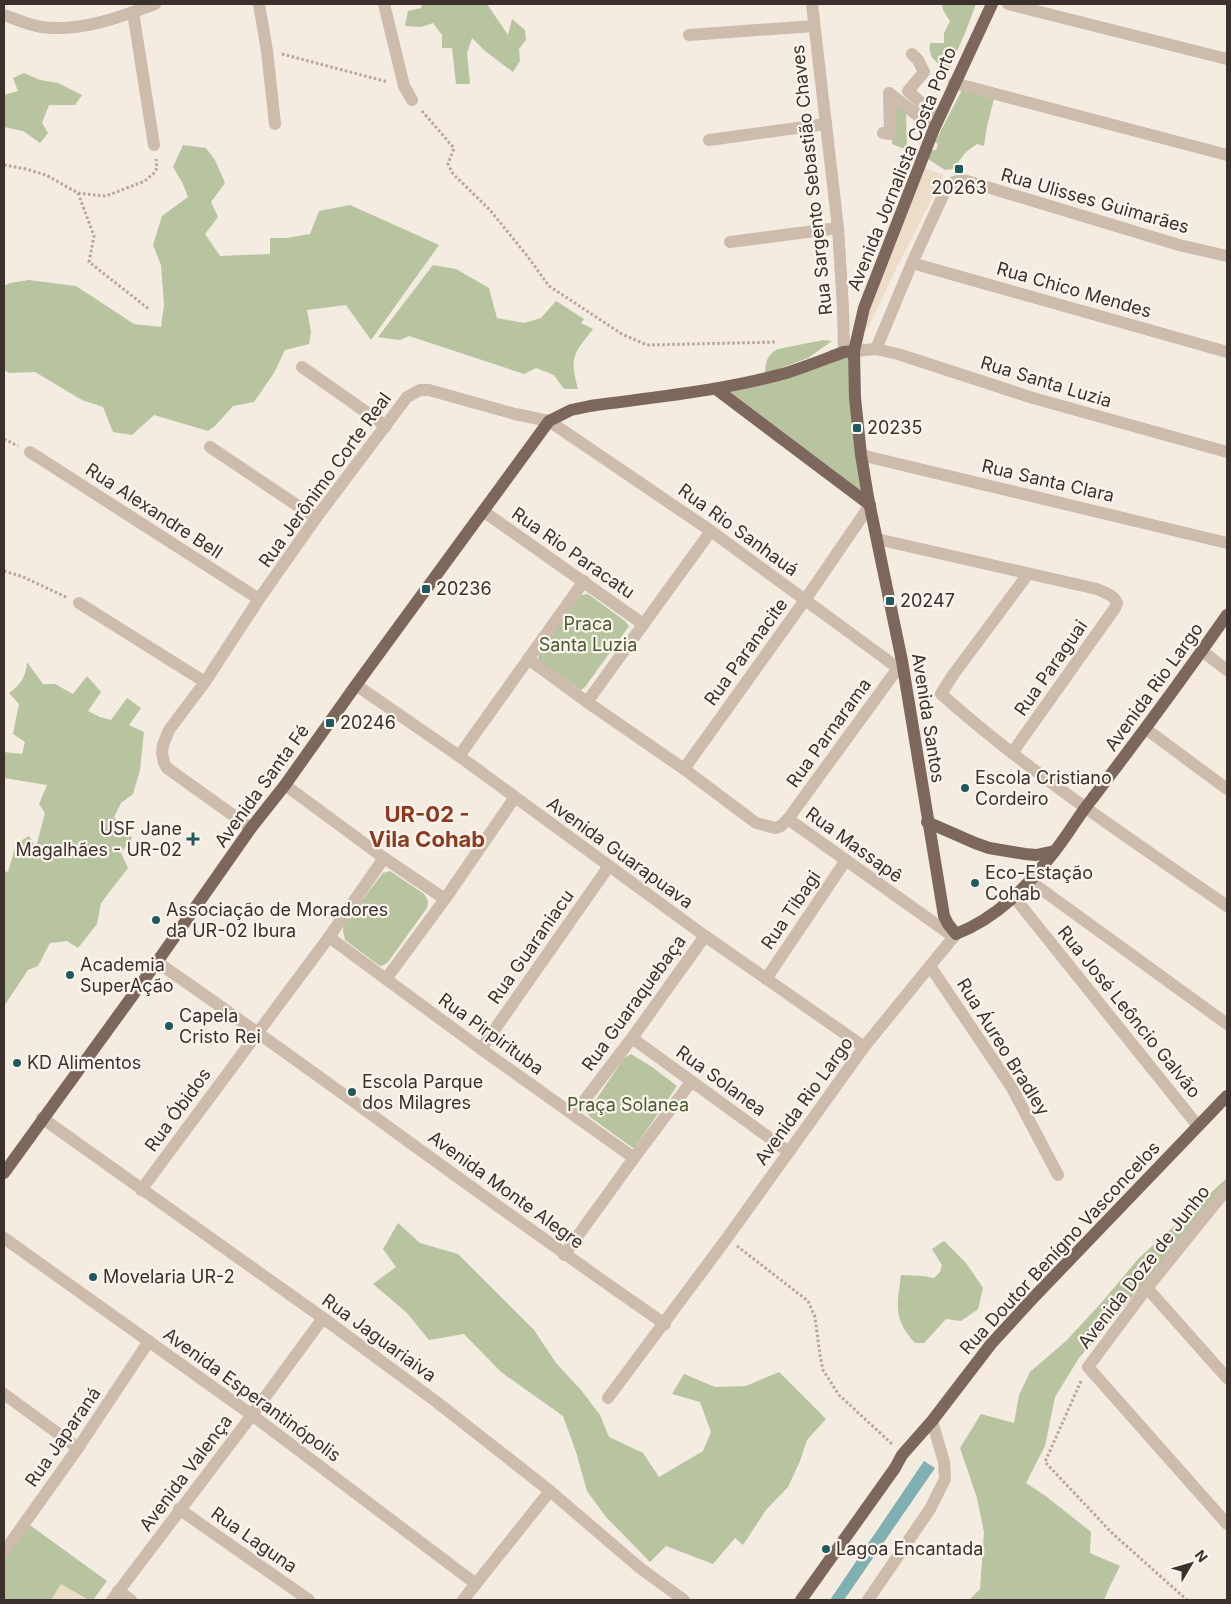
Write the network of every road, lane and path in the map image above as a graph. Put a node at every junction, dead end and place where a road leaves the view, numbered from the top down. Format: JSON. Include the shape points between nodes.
{"nodes":[{"id":1,"x":155,"y":4,"type":"edge"},
{"id":2,"x":259,"y":4,"type":"edge"},
{"id":3,"x":384,"y":4,"type":"edge"},
{"id":4,"x":812,"y":4,"type":"edge"},
{"id":5,"x":992,"y":4,"type":"edge"},
{"id":6,"x":1008,"y":4,"type":"edge"},
{"id":7,"x":133,"y":12,"type":"junction"},
{"id":8,"x":4,"y":15,"type":"edge"},
{"id":9,"x":814,"y":26,"type":"junction"},
{"id":10,"x":689,"y":35,"type":"dead end"},
{"id":11,"x":267,"y":51,"type":"junction"},
{"id":12,"x":912,"y":54,"type":"dead end"},
{"id":13,"x":1227,"y":59,"type":"edge"},
{"id":14,"x":954,"y":83,"type":"junction"},
{"id":15,"x":404,"y":86,"type":"junction"},
{"id":16,"x":412,"y":100,"type":"joint"},
{"id":17,"x":275,"y":124,"type":"dead end"},
{"id":18,"x":826,"y":124,"type":"junction"},
{"id":19,"x":883,"y":133,"type":"dead end"},
{"id":20,"x":709,"y":140,"type":"dead end"},
{"id":21,"x":154,"y":145,"type":"joint"},
{"id":22,"x":1227,"y":155,"type":"edge"},
{"id":23,"x":4,"y":165,"type":"edge"},
{"id":24,"x":78,"y":193,"type":"junction"},
{"id":25,"x":838,"y":228,"type":"junction"},
{"id":26,"x":730,"y":242,"type":"dead end"},
{"id":27,"x":1227,"y":256,"type":"edge"},
{"id":28,"x":912,"y":263,"type":"junction"},
{"id":29,"x":150,"y":310,"type":"dead end"},
{"id":30,"x":777,"y":342,"type":"dead end"},
{"id":31,"x":876,"y":349,"type":"junction"},
{"id":32,"x":849,"y":352,"type":"junction"},
{"id":33,"x":1227,"y":352,"type":"edge"},
{"id":34,"x":302,"y":367,"type":"dead end"},
{"id":35,"x":716,"y":388,"type":"junction"},
{"id":36,"x":549,"y":421,"type":"junction"},
{"id":37,"x":386,"y":426,"type":"junction"},
{"id":38,"x":210,"y":447,"type":"dead end"},
{"id":39,"x":30,"y":452,"type":"dead end"},
{"id":40,"x":1227,"y":452,"type":"edge"},
{"id":41,"x":861,"y":455,"type":"junction"},
{"id":42,"x":870,"y":505,"type":"junction"},
{"id":43,"x":483,"y":511,"type":"junction"},
{"id":44,"x":316,"y":518,"type":"junction"},
{"id":45,"x":711,"y":531,"type":"junction"},
{"id":46,"x":877,"y":539,"type":"junction"},
{"id":47,"x":1227,"y":543,"type":"edge"},
{"id":48,"x":4,"y":571,"type":"edge"},
{"id":49,"x":1028,"y":574,"type":"junction"},
{"id":50,"x":584,"y":581,"type":"junction"},
{"id":51,"x":259,"y":599,"type":"junction"},
{"id":52,"x":805,"y":600,"type":"junction"},
{"id":53,"x":79,"y":603,"type":"joint"},
{"id":54,"x":1227,"y":615,"type":"edge"},
{"id":55,"x":643,"y":624,"type":"junction"},
{"id":56,"x":1202,"y":651,"type":"junction"},
{"id":57,"x":528,"y":659,"type":"junction"},
{"id":58,"x":900,"y":665,"type":"junction"},
{"id":59,"x":1227,"y":670,"type":"edge"},
{"id":60,"x":205,"y":682,"type":"junction"},
{"id":61,"x":356,"y":685,"type":"junction"},
{"id":62,"x":587,"y":702,"type":"junction"},
{"id":63,"x":1146,"y":729,"type":"junction"},
{"id":64,"x":1012,"y":753,"type":"junction"},
{"id":65,"x":459,"y":756,"type":"junction"},
{"id":66,"x":684,"y":769,"type":"junction"},
{"id":67,"x":285,"y":786,"type":"junction"},
{"id":68,"x":1227,"y":789,"type":"edge"},
{"id":69,"x":515,"y":797,"type":"junction"},
{"id":70,"x":1085,"y":808,"type":"junction"},
{"id":71,"x":788,"y":820,"type":"junction"},
{"id":72,"x":927,"y":822,"type":"junction"},
{"id":73,"x":251,"y":828,"type":"junction"},
{"id":74,"x":1055,"y":851,"type":"junction"},
{"id":75,"x":384,"y":858,"type":"junction"},
{"id":76,"x":846,"y":860,"type":"junction"},
{"id":77,"x":609,"y":866,"type":"junction"},
{"id":78,"x":1030,"y":881,"type":"junction"},
{"id":79,"x":1014,"y":897,"type":"junction"},
{"id":80,"x":445,"y":899,"type":"junction"},
{"id":81,"x":1227,"y":906,"type":"edge"},
{"id":82,"x":955,"y":935,"type":"junction"},
{"id":83,"x":705,"y":936,"type":"junction"},
{"id":84,"x":329,"y":937,"type":"junction"},
{"id":85,"x":157,"y":962,"type":"junction"},
{"id":86,"x":930,"y":966,"type":"junction"},
{"id":87,"x":386,"y":979,"type":"junction"},
{"id":88,"x":766,"y":979,"type":"junction"},
{"id":89,"x":1227,"y":1024,"type":"edge"},
{"id":90,"x":258,"y":1032,"type":"junction"},
{"id":91,"x":632,"y":1038,"type":"junction"},
{"id":92,"x":864,"y":1047,"type":"junction"},
{"id":93,"x":481,"y":1048,"type":"junction"},
{"id":94,"x":691,"y":1082,"type":"junction"},
{"id":95,"x":1227,"y":1096,"type":"edge"},
{"id":96,"x":574,"y":1114,"type":"junction"},
{"id":97,"x":42,"y":1118,"type":"junction"},
{"id":98,"x":1198,"y":1126,"type":"junction"},
{"id":99,"x":789,"y":1152,"type":"junction"},
{"id":100,"x":634,"y":1158,"type":"junction"},
{"id":101,"x":4,"y":1173,"type":"edge"},
{"id":102,"x":1058,"y":1175,"type":"dead end"},
{"id":103,"x":1227,"y":1189,"type":"edge"},
{"id":104,"x":141,"y":1190,"type":"junction"},
{"id":105,"x":4,"y":1238,"type":"edge"},
{"id":106,"x":727,"y":1238,"type":"junction"},
{"id":107,"x":564,"y":1255,"type":"junction"},
{"id":108,"x":1147,"y":1288,"type":"junction"},
{"id":109,"x":323,"y":1318,"type":"junction"},
{"id":110,"x":665,"y":1324,"type":"junction"},
{"id":111,"x":149,"y":1341,"type":"junction"},
{"id":112,"x":1088,"y":1367,"type":"junction"},
{"id":113,"x":1227,"y":1378,"type":"edge"},
{"id":114,"x":4,"y":1394,"type":"edge"},
{"id":115,"x":608,"y":1398,"type":"dead end"},
{"id":116,"x":252,"y":1415,"type":"junction"},
{"id":117,"x":932,"y":1421,"type":"junction"},
{"id":118,"x":78,"y":1448,"type":"junction"},
{"id":119,"x":902,"y":1455,"type":"junction"},
{"id":120,"x":550,"y":1491,"type":"junction"},
{"id":121,"x":179,"y":1509,"type":"junction"},
{"id":122,"x":1227,"y":1524,"type":"edge"},
{"id":123,"x":4,"y":1552,"type":"edge"},
{"id":124,"x":476,"y":1584,"type":"junction"},
{"id":125,"x":115,"y":1596,"type":"edge"},
{"id":126,"x":132,"y":1600,"type":"edge"},
{"id":127,"x":309,"y":1600,"type":"edge"},
{"id":128,"x":463,"y":1600,"type":"edge"},
{"id":129,"x":684,"y":1600,"type":"edge"},
{"id":130,"x":801,"y":1600,"type":"edge"},
{"id":131,"x":868,"y":1600,"type":"edge"},
{"id":132,"x":1187,"y":1600,"type":"edge"}],
"edges":[{"from":1,"to":7,"type":"street"},
{"from":2,"to":11,"type":"street"},
{"from":3,"to":15,"type":"street"},
{"from":4,"to":9,"type":"street","name":"Rua Sargento Sebastião Chaves"},
{"from":5,"to":14,"type":"main road","name":"Avenida Jornalista Costa Porto"},
{"from":6,"to":13,"type":"street"},
{"from":7,"to":8,"type":"street","via":[[62,28],[39,27]]},
{"from":7,"to":21,"type":"street"},
{"from":9,"to":10,"type":"street"},
{"from":9,"to":18,"type":"street","name":"Rua Sargento Sebastião Chaves"},
{"from":11,"to":15,"type":"path"},
{"from":11,"to":17,"type":"street"},
{"from":12,"to":19,"type":"street","via":[[924,72],[908,91],[929,117],[889,93],[890,134]]},
{"from":14,"to":22,"type":"street"},
{"from":14,"to":32,"type":"main road","name":"Avenida Jornalista Costa Porto","via":[[932,131]]},
{"from":15,"to":16,"type":"street"},
{"from":16,"to":30,"type":"path","via":[[454,148],[448,164],[453,174],[490,210],[549,286],[622,334],[647,345]]},
{"from":18,"to":20,"type":"street"},
{"from":18,"to":25,"type":"street","name":"Rua Sargento Sebastião Chaves"},
{"from":21,"to":24,"type":"path","via":[[157,168],[144,181],[106,196]]},
{"from":23,"to":24,"type":"path","via":[[46,175]]},
{"from":24,"to":29,"type":"path","via":[[94,236],[89,262]]},
{"from":25,"to":26,"type":"street"},
{"from":25,"to":32,"type":"street","name":"Rua Sargento Sebastião Chaves"},
{"from":27,"to":28,"type":"street","name":"Rua Ulisses Guimarães","via":[[958,180],[945,191]]},
{"from":28,"to":31,"type":"street"},
{"from":28,"to":33,"type":"street","name":"Rua Chico Mendes"},
{"from":31,"to":32,"type":"street","name":"Rua Santa Luzia"},
{"from":31,"to":40,"type":"street","name":"Rua Santa Luzia","via":[[1033,398]]},
{"from":32,"to":35,"type":"main road","via":[[786,373]]},
{"from":32,"to":41,"type":"main road","name":"Avenida Santos"},
{"from":34,"to":37,"type":"street"},
{"from":35,"to":36,"type":"main road","via":[[590,406],[571,410]]},
{"from":35,"to":42,"type":"main road"},
{"from":36,"to":37,"type":"street","name":"Rua Jerônimo Corte Real","via":[[420,390],[407,397]]},
{"from":36,"to":43,"type":"main road","name":"Avenida Santa Fé"},
{"from":36,"to":45,"type":"street","name":"Rua Rio Sanhauá"},
{"from":37,"to":44,"type":"street","name":"Rua Jerônimo Corte Real"},
{"from":38,"to":44,"type":"street"},
{"from":39,"to":51,"type":"street","name":"Rua Alexandre Bell"},
{"from":41,"to":42,"type":"main road","name":"Avenida Santos"},
{"from":41,"to":47,"type":"street","name":"Rua Santa Clara"},
{"from":42,"to":46,"type":"main road","name":"Avenida Santos"},
{"from":42,"to":52,"type":"street","name":"Rua Paranacite"},
{"from":43,"to":50,"type":"street","name":"Rua Rio Paracatu"},
{"from":43,"to":61,"type":"main road","name":"Avenida Santa Fé"},
{"from":44,"to":51,"type":"street","name":"Rua Jerônimo Corte Real"},
{"from":45,"to":52,"type":"street","name":"Rua Rio Sanhauá"},
{"from":45,"to":55,"type":"street"},
{"from":46,"to":49,"type":"street"},
{"from":46,"to":58,"type":"main road","name":"Avenida Santos"},
{"from":48,"to":53,"type":"path"},
{"from":49,"to":64,"type":"street","via":[[941,694]]},
{"from":49,"to":64,"type":"street","name":"Rua Paraguai","via":[[1097,589],[1112,595],[1117,603]]},
{"from":50,"to":55,"type":"street","name":"Rua Rio Paracatu"},
{"from":50,"to":57,"type":"street"},
{"from":51,"to":60,"type":"street","name":"Rua Jerônimo Corte Real"},
{"from":52,"to":58,"type":"street","name":"Rua Rio Sanhauá"},
{"from":52,"to":66,"type":"street","name":"Rua Paranacite"},
{"from":53,"to":60,"type":"street"},
{"from":54,"to":56,"type":"main road","name":"Avenida Rio Largo"},
{"from":55,"to":62,"type":"street"},
{"from":56,"to":59,"type":"street"},
{"from":56,"to":63,"type":"main road","name":"Avenida Rio Largo"},
{"from":57,"to":62,"type":"street","name":"Rua Massapê"},
{"from":57,"to":65,"type":"street"},
{"from":58,"to":71,"type":"street","name":"Rua Parnarama"},
{"from":58,"to":72,"type":"main road","name":"Avenida Santos"},
{"from":60,"to":73,"type":"street","name":"Rua Jerônimo Corte Real","via":[[169,730],[162,757],[173,773]]},
{"from":61,"to":65,"type":"street","name":"Avenida Guarapuava"},
{"from":61,"to":67,"type":"main road","name":"Avenida Santa Fé"},
{"from":62,"to":66,"type":"street","name":"Rua Massapê"},
{"from":63,"to":68,"type":"street"},
{"from":63,"to":70,"type":"main road","name":"Avenida Rio Largo"},
{"from":64,"to":70,"type":"street"},
{"from":65,"to":69,"type":"street","name":"Avenida Guarapuava"},
{"from":66,"to":71,"type":"street","name":"Rua Massapê","via":[[756,823],[777,828]]},
{"from":67,"to":73,"type":"main road","name":"Avenida Santa Fé"},
{"from":67,"to":75,"type":"street"},
{"from":69,"to":77,"type":"street","name":"Avenida Guarapuava"},
{"from":69,"to":80,"type":"street"},
{"from":70,"to":74,"type":"main road","name":"Avenida Rio Largo"},
{"from":70,"to":81,"type":"street"},
{"from":71,"to":76,"type":"street","name":"Rua Massapê"},
{"from":72,"to":74,"type":"main road","via":[[989,848],[1036,855]]},
{"from":72,"to":82,"type":"main road","name":"Avenida Santos","via":[[944,916]]},
{"from":73,"to":85,"type":"main road","name":"Avenida Santa Fé"},
{"from":74,"to":78,"type":"main road","name":"Avenida Rio Largo"},
{"from":75,"to":80,"type":"street"},
{"from":75,"to":84,"type":"street","name":"Rua Óbidos"},
{"from":76,"to":82,"type":"street","name":"Rua Massapê"},
{"from":76,"to":88,"type":"street","name":"Rua Tibagi"},
{"from":77,"to":83,"type":"street","name":"Avenida Guarapuava"},
{"from":77,"to":93,"type":"street","name":"Rua Guaraniacu"},
{"from":78,"to":79,"type":"main road","name":"Avenida Rio Largo"},
{"from":78,"to":89,"type":"street"},
{"from":79,"to":82,"type":"main road","name":"Avenida Rio Largo","via":[[980,923]]},
{"from":79,"to":98,"type":"street","name":"Rua José Leôncio Galvão"},
{"from":80,"to":87,"type":"street"},
{"from":82,"to":86,"type":"street","name":"Avenida Rio Largo"},
{"from":83,"to":88,"type":"street","name":"Avenida Guarapuava"},
{"from":83,"to":91,"type":"street","name":"Rua Guaraquebaça"},
{"from":84,"to":87,"type":"street","name":"Rua Pirpirituba"},
{"from":84,"to":90,"type":"street","name":"Rua Óbidos"},
{"from":85,"to":90,"type":"street","name":"Avenida Monte Alegre"},
{"from":85,"to":97,"type":"main road","name":"Avenida Santa Fé"},
{"from":86,"to":92,"type":"street","name":"Avenida Rio Largo"},
{"from":86,"to":102,"type":"street","name":"Rua Áureo Bradley","via":[[1012,1088]]},
{"from":87,"to":93,"type":"street","name":"Rua Pirpirituba"},
{"from":88,"to":92,"type":"street","name":"Avenida Guarapuava"},
{"from":90,"to":104,"type":"street","name":"Rua Óbidos"},
{"from":90,"to":107,"type":"street","name":"Avenida Monte Alegre"},
{"from":91,"to":94,"type":"street","name":"Rua Solanea"},
{"from":91,"to":96,"type":"street","name":"Rua Guaraquebaça"},
{"from":92,"to":99,"type":"street","name":"Avenida Rio Largo"},
{"from":93,"to":96,"type":"street","name":"Rua Pirpirituba"},
{"from":94,"to":99,"type":"street","name":"Rua Solanea"},
{"from":94,"to":100,"type":"street"},
{"from":95,"to":98,"type":"main road","name":"Rua Doutor Benígno Vasconcelos"},
{"from":96,"to":100,"type":"street","name":"Rua Pirpirituba"},
{"from":97,"to":101,"type":"main road","name":"Avenida Santa Fé"},
{"from":97,"to":104,"type":"street","name":"Rua Jaguariaiva"},
{"from":98,"to":117,"type":"main road","name":"Rua Doutor Benígno Vasconcelos","via":[[991,1344]]},
{"from":99,"to":106,"type":"street","name":"Avenida Rio Largo"},
{"from":100,"to":107,"type":"street"},
{"from":103,"to":108,"type":"street","name":"Avenida Doze de Junho"},
{"from":104,"to":109,"type":"street","name":"Rua Jaguariaiva"},
{"from":105,"to":111,"type":"street","name":"Avenida Esperantinópolis"},
{"from":106,"to":110,"type":"street","name":"Avenida Rio Largo"},
{"from":106,"to":119,"type":"path","via":[[808,1302],[815,1317],[823,1370],[839,1395]]},
{"from":107,"to":110,"type":"street","name":"Avenida Monte Alegre"},
{"from":108,"to":112,"type":"street","name":"Avenida Doze de Junho"},
{"from":108,"to":113,"type":"street"},
{"from":109,"to":116,"type":"street","name":"Avenida Valença"},
{"from":109,"to":120,"type":"street","name":"Rua Jaguariaiva"},
{"from":110,"to":115,"type":"street","name":"Avenida Rio Largo"},
{"from":111,"to":116,"type":"street","name":"Avenida Esperantinópolis"},
{"from":111,"to":118,"type":"street","name":"Rua Japaraná"},
{"from":112,"to":122,"type":"street"},
{"from":112,"to":132,"type":"path","via":[[1045,1462],[1112,1534]]},
{"from":114,"to":118,"type":"street"},
{"from":116,"to":121,"type":"street","name":"Avenida Valença"},
{"from":116,"to":124,"type":"street","name":"Avenida Esperantinópolis"},
{"from":117,"to":119,"type":"main road","name":"Rua Doutor Benígno Vasconcelos"},
{"from":117,"to":131,"type":"street","via":[[944,1462],[945,1479],[930,1509]]},
{"from":118,"to":123,"type":"street","name":"Rua Japaraná"},
{"from":119,"to":130,"type":"main road","name":"Rua Doutor Benígno Vasconcelos"},
{"from":120,"to":124,"type":"street"},
{"from":120,"to":129,"type":"street","name":"Rua Jaguariaiva","via":[[633,1562]]},
{"from":121,"to":125,"type":"street","name":"Avenida Valença"},
{"from":121,"to":127,"type":"street","name":"Rua Laguna"},
{"from":124,"to":128,"type":"street"},
{"from":125,"to":126,"type":"street"}]}
